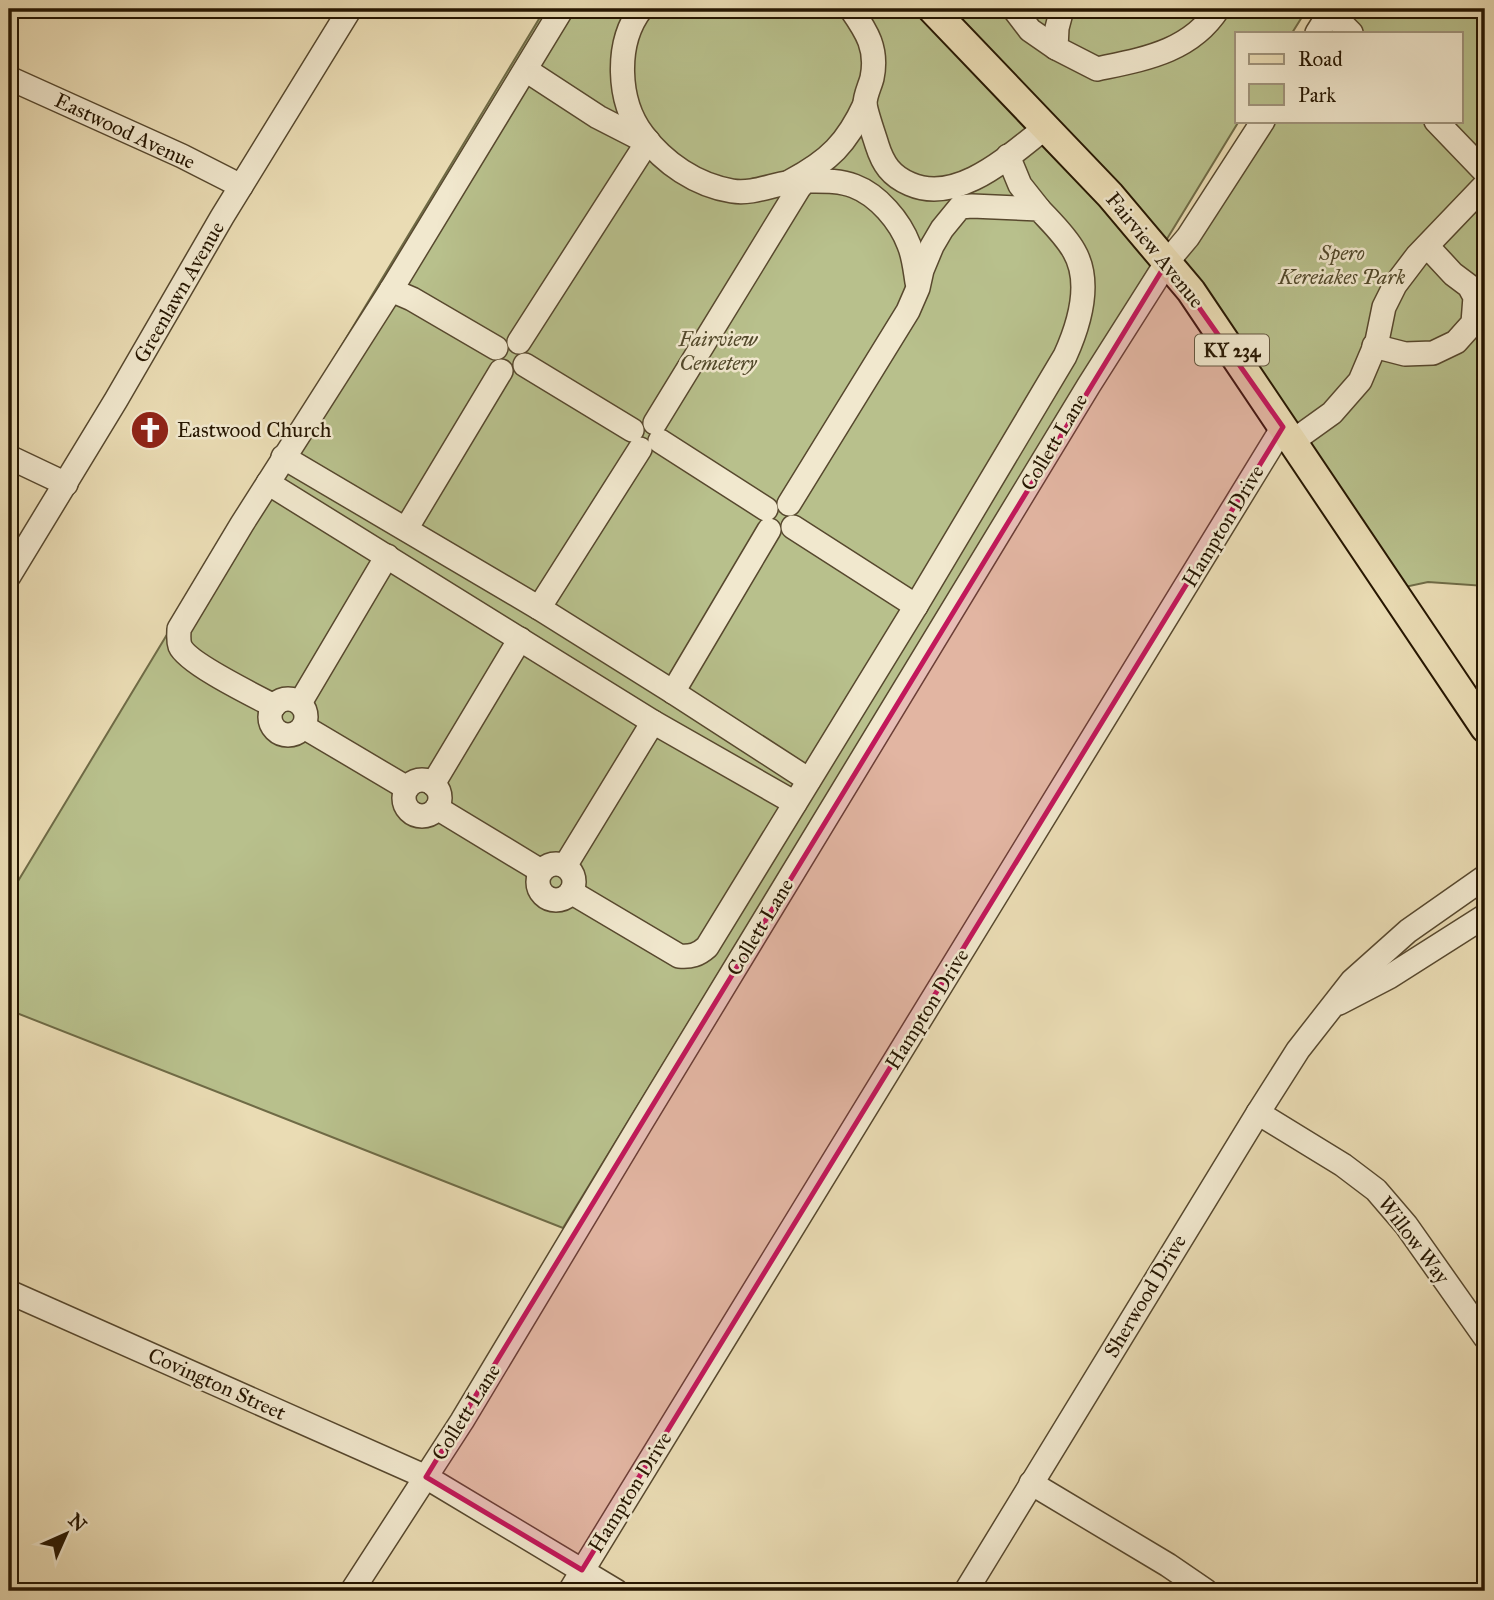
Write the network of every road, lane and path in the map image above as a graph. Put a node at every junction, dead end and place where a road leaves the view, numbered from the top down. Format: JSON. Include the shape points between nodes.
{"nodes":[{"id":1,"x":350,"y":9,"type":"edge"},
{"id":2,"x":562,"y":9,"type":"edge"},
{"id":3,"x":641,"y":9,"type":"edge"},
{"id":4,"x":851,"y":9,"type":"edge"},
{"id":5,"x":932,"y":9,"type":"edge"},
{"id":6,"x":1014,"y":9,"type":"edge"},
{"id":7,"x":1062,"y":9,"type":"edge"},
{"id":8,"x":1218,"y":9,"type":"edge"},
{"id":9,"x":1331,"y":10,"type":"edge"},
{"id":10,"x":1318,"y":32,"type":"edge"},
{"id":11,"x":1350,"y":32,"type":"edge"},
{"id":12,"x":1056,"y":48,"type":"junction"},
{"id":13,"x":526,"y":70,"type":"junction"},
{"id":14,"x":9,"y":78,"type":"edge"},
{"id":15,"x":865,"y":104,"type":"junction"},
{"id":16,"x":1262,"y":122,"type":"edge"},
{"id":17,"x":1437,"y":122,"type":"edge"},
{"id":18,"x":1045,"y":128,"type":"junction"},
{"id":19,"x":648,"y":141,"type":"junction"},
{"id":20,"x":1008,"y":156,"type":"junction"},
{"id":21,"x":1485,"y":174,"type":"edge"},
{"id":22,"x":798,"y":181,"type":"junction"},
{"id":23,"x":241,"y":186,"type":"junction"},
{"id":24,"x":1039,"y":209,"type":"junction"},
{"id":25,"x":1427,"y":246,"type":"junction"},
{"id":26,"x":1167,"y":262,"type":"junction"},
{"id":27,"x":918,"y":289,"type":"junction"},
{"id":28,"x":391,"y":290,"type":"junction"},
{"id":29,"x":519,"y":342,"type":"junction"},
{"id":30,"x":1374,"y":346,"type":"junction"},
{"id":31,"x":496,"y":348,"type":"junction"},
{"id":32,"x":525,"y":365,"type":"junction"},
{"id":33,"x":501,"y":371,"type":"junction"},
{"id":34,"x":1288,"y":434,"type":"junction"},
{"id":35,"x":647,"y":436,"type":"junction"},
{"id":36,"x":9,"y":457,"type":"edge"},
{"id":37,"x":283,"y":457,"type":"junction"},
{"id":38,"x":268,"y":483,"type":"junction"},
{"id":39,"x":66,"y":484,"type":"junction"},
{"id":40,"x":775,"y":514,"type":"junction"},
{"id":41,"x":406,"y":529,"type":"junction"},
{"id":42,"x":387,"y":556,"type":"junction"},
{"id":43,"x":9,"y":576,"type":"edge"},
{"id":44,"x":916,"y":606,"type":"junction"},
{"id":45,"x":539,"y":608,"type":"junction"},
{"id":46,"x":520,"y":639,"type":"junction"},
{"id":47,"x":673,"y":692,"type":"junction"},
{"id":48,"x":300,"y":703,"type":"junction"},
{"id":49,"x":274,"y":706,"type":"junction"},
{"id":50,"x":653,"y":722,"type":"junction"},
{"id":51,"x":304,"y":727,"type":"junction"},
{"id":52,"x":1485,"y":728,"type":"edge"},
{"id":53,"x":810,"y":780,"type":"junction"},
{"id":54,"x":433,"y":784,"type":"junction"},
{"id":55,"x":407,"y":788,"type":"junction"},
{"id":56,"x":795,"y":803,"type":"junction"},
{"id":57,"x":437,"y":808,"type":"junction"},
{"id":58,"x":565,"y":866,"type":"junction"},
{"id":59,"x":541,"y":871,"type":"junction"},
{"id":60,"x":1485,"y":877,"type":"edge"},
{"id":61,"x":571,"y":892,"type":"junction"},
{"id":62,"x":1441,"y":907,"type":"junction"},
{"id":63,"x":1485,"y":916,"type":"edge"},
{"id":64,"x":1455,"y":935,"type":"junction"},
{"id":65,"x":1333,"y":1006,"type":"junction"},
{"id":66,"x":1258,"y":1113,"type":"junction"},
{"id":67,"x":9,"y":1292,"type":"edge"},
{"id":68,"x":1485,"y":1337,"type":"edge"},
{"id":69,"x":426,"y":1477,"type":"junction"},
{"id":70,"x":1031,"y":1483,"type":"junction"},
{"id":71,"x":582,"y":1570,"type":"junction"},
{"id":72,"x":352,"y":1591,"type":"edge"},
{"id":73,"x":570,"y":1591,"type":"edge"},
{"id":74,"x":617,"y":1591,"type":"edge"},
{"id":75,"x":966,"y":1591,"type":"edge"},
{"id":76,"x":1206,"y":1591,"type":"edge"}],
"edges":[{"from":1,"to":23,"type":"street","name":"Greenlawn Avenue"},
{"from":2,"to":13,"type":"street"},
{"from":3,"to":19,"type":"street","via":[[627,37],[622,73],[629,107]]},
{"from":4,"to":15,"type":"street","via":[[869,38],[874,57]]},
{"from":5,"to":18,"type":"main road","name":"Fairview Avenue","number":"KY 234"},
{"from":6,"to":12,"type":"street","via":[[1030,30]]},
{"from":7,"to":12,"type":"street"},
{"from":8,"to":12,"type":"street","via":[[1203,28],[1179,45],[1124,63],[1097,69]]},
{"from":9,"to":10,"type":"street"},
{"from":9,"to":11,"type":"street"},
{"from":13,"to":19,"type":"street","via":[[598,117]]},
{"from":13,"to":28,"type":"street"},
{"from":14,"to":23,"type":"street","name":"Eastwood Avenue"},
{"from":15,"to":20,"type":"street","via":[[884,163],[893,175],[910,184],[933,190],[962,184]]},
{"from":15,"to":22,"type":"street","via":[[844,142]]},
{"from":16,"to":26,"type":"street","name":"Collett Lane"},
{"from":17,"to":21,"type":"street"},
{"from":18,"to":20,"type":"street"},
{"from":18,"to":26,"type":"main road","name":"Fairview Avenue","number":"KY 234"},
{"from":19,"to":22,"type":"street","via":[[674,167],[723,188],[759,190]]},
{"from":19,"to":29,"type":"street"},
{"from":20,"to":24,"type":"street","via":[[1020,185]]},
{"from":21,"to":25,"type":"street"},
{"from":22,"to":27,"type":"street","via":[[839,182],[878,201],[908,242]]},
{"from":22,"to":35,"type":"street","via":[[799,188]]},
{"from":23,"to":39,"type":"street","name":"Greenlawn Avenue"},
{"from":24,"to":27,"type":"street","via":[[960,207],[932,246]]},
{"from":24,"to":44,"type":"street","via":[[1068,241],[1081,265],[1083,290],[1072,340]]},
{"from":25,"to":30,"type":"street","via":[[1395,285]]},
{"from":25,"to":30,"type":"street","via":[[1469,286],[1475,297],[1473,323],[1456,341],[1433,353],[1405,354]]},
{"from":26,"to":34,"type":"main road","name":"Fairview Avenue","number":"KY 234"},
{"from":26,"to":69,"type":"street","name":"Collett Lane"},
{"from":27,"to":40,"type":"street"},
{"from":28,"to":31,"type":"street"},
{"from":28,"to":37,"type":"street"},
{"from":29,"to":31,"type":"street","via":[[505,341]]},
{"from":29,"to":32,"type":"street","via":[[526,352]]},
{"from":30,"to":34,"type":"street","via":[[1360,381],[1332,413]]},
{"from":31,"to":33,"type":"street","via":[[494,360]]},
{"from":32,"to":33,"type":"street","via":[[514,373]]},
{"from":32,"to":35,"type":"street"},
{"from":33,"to":41,"type":"street"},
{"from":34,"to":52,"type":"main road","name":"Fairview Avenue","number":"KY 234"},
{"from":34,"to":71,"type":"street","name":"Hampton Drive"},
{"from":35,"to":40,"type":"street"},
{"from":35,"to":45,"type":"street"},
{"from":36,"to":39,"type":"street"},
{"from":37,"to":38,"type":"street"},
{"from":37,"to":41,"type":"street"},
{"from":38,"to":42,"type":"street"},
{"from":38,"to":49,"type":"street","via":[[189,610],[178,639],[186,654]]},
{"from":39,"to":43,"type":"street","name":"Greenlawn Avenue"},
{"from":40,"to":44,"type":"street","via":[[773,533],[782,534],[793,527]]},
{"from":40,"to":47,"type":"street"},
{"from":41,"to":42,"type":"street","via":[[412,539],[410,552],[400,558]]},
{"from":41,"to":45,"type":"street"},
{"from":42,"to":46,"type":"street"},
{"from":42,"to":48,"type":"street"},
{"from":44,"to":53,"type":"street"},
{"from":45,"to":46,"type":"street","via":[[522,607],[513,616],[512,629]]},
{"from":45,"to":47,"type":"street"},
{"from":46,"to":50,"type":"street"},
{"from":46,"to":54,"type":"street"},
{"from":47,"to":50,"type":"street","via":[[660,689],[647,699],[646,712]]},
{"from":47,"to":53,"type":"street"},
{"from":48,"to":49,"type":"street","via":[[288,699]]},
{"from":48,"to":51,"type":"street","via":[[307,716]]},
{"from":49,"to":51,"type":"street","via":[[270,720],[278,732],[292,735]]},
{"from":50,"to":56,"type":"street"},
{"from":50,"to":58,"type":"street"},
{"from":51,"to":55,"type":"street"},
{"from":53,"to":56,"type":"street"},
{"from":54,"to":55,"type":"street","via":[[419,780]]},
{"from":54,"to":57,"type":"street","via":[[440,797]]},
{"from":55,"to":57,"type":"street","via":[[404,800],[410,812],[422,816]]},
{"from":56,"to":61,"type":"street","via":[[699,954],[689,957],[668,951]]},
{"from":57,"to":59,"type":"street"},
{"from":58,"to":59,"type":"street","via":[[550,864]]},
{"from":58,"to":61,"type":"street","via":[[574,878]]},
{"from":59,"to":61,"type":"street","via":[[538,886],[547,898],[559,900]]},
{"from":60,"to":62,"type":"street","name":"Sherwood Drive"},
{"from":62,"to":64,"type":"street"},
{"from":62,"to":65,"type":"street","name":"Sherwood Drive","via":[[1368,966]]},
{"from":63,"to":64,"type":"street","name":"Sherwood Drive"},
{"from":64,"to":65,"type":"street","name":"Sherwood Drive"},
{"from":65,"to":66,"type":"street","name":"Sherwood Drive"},
{"from":66,"to":68,"type":"street","name":"Willow Way","via":[[1376,1190]]},
{"from":66,"to":70,"type":"street","name":"Sherwood Drive"},
{"from":67,"to":69,"type":"street","name":"Covington Street"},
{"from":69,"to":71,"type":"street","name":"Covington Street"},
{"from":69,"to":72,"type":"street","name":"Collett Lane"},
{"from":70,"to":75,"type":"street","name":"Sherwood Drive"},
{"from":70,"to":76,"type":"street"},
{"from":71,"to":73,"type":"street","name":"Hampton Drive"},
{"from":71,"to":74,"type":"street","name":"Covington Street"}]}
